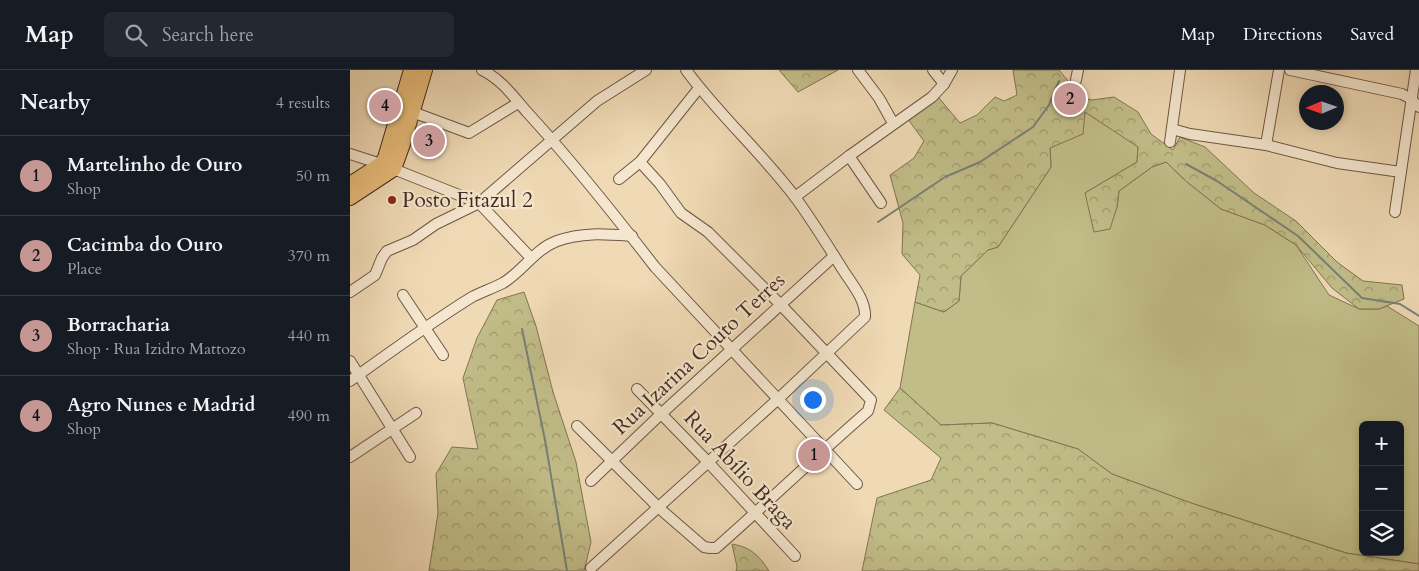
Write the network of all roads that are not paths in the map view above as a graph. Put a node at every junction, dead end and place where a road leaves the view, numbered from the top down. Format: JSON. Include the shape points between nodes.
{"nodes":[{"id":1,"x":411,"y":70,"type":"edge"},
{"id":2,"x":425,"y":70,"type":"edge"},
{"id":3,"x":482,"y":70,"type":"edge"},
{"id":4,"x":646,"y":70,"type":"edge"},
{"id":5,"x":686,"y":70,"type":"edge"},
{"id":6,"x":858,"y":70,"type":"edge"},
{"id":7,"x":933,"y":70,"type":"edge"},
{"id":8,"x":952,"y":70,"type":"edge"},
{"id":9,"x":1180,"y":70,"type":"edge"},
{"id":10,"x":1279,"y":70,"type":"edge"},
{"id":11,"x":1290,"y":70,"type":"edge"},
{"id":12,"x":1416,"y":70,"type":"edge"},
{"id":13,"x":944,"y":84,"type":"junction"},
{"id":14,"x":699,"y":88,"type":"junction"},
{"id":15,"x":518,"y":103,"type":"junction"},
{"id":16,"x":1415,"y":103,"type":"edge"},
{"id":17,"x":407,"y":110,"type":"junction"},
{"id":18,"x":893,"y":123,"type":"junction"},
{"id":19,"x":1172,"y":129,"type":"junction"},
{"id":20,"x":552,"y":139,"type":"junction"},
{"id":21,"x":1170,"y":142,"type":"dead end"},
{"id":22,"x":1266,"y":145,"type":"junction"},
{"id":23,"x":350,"y":154,"type":"edge"},
{"id":24,"x":848,"y":156,"type":"junction"},
{"id":25,"x":640,"y":162,"type":"junction"},
{"id":26,"x":388,"y":166,"type":"junction"},
{"id":27,"x":1401,"y":172,"type":"junction"},
{"id":28,"x":619,"y":179,"type":"dead end"},
{"id":29,"x":351,"y":192,"type":"edge"},
{"id":30,"x":795,"y":197,"type":"junction"},
{"id":31,"x":478,"y":203,"type":"junction"},
{"id":32,"x":881,"y":203,"type":"dead end"},
{"id":33,"x":1394,"y":212,"type":"dead end"},
{"id":34,"x":632,"y":236,"type":"junction"},
{"id":35,"x":834,"y":256,"type":"junction"},
{"id":36,"x":531,"y":258,"type":"junction"},
{"id":37,"x":350,"y":292,"type":"edge"},
{"id":38,"x":403,"y":295,"type":"dead end"},
{"id":39,"x":780,"y":304,"type":"junction"},
{"id":40,"x":424,"y":329,"type":"junction"},
{"id":41,"x":731,"y":350,"type":"junction"},
{"id":42,"x":827,"y":353,"type":"junction"},
{"id":43,"x":443,"y":355,"type":"dead end"},
{"id":44,"x":350,"y":361,"type":"edge"},
{"id":45,"x":354,"y":378,"type":"edge"},
{"id":46,"x":637,"y":389,"type":"dead end"},
{"id":47,"x":778,"y":400,"type":"junction"},
{"id":48,"x":416,"y":413,"type":"dead end"},
{"id":49,"x":661,"y":414,"type":"junction"},
{"id":50,"x":577,"y":426,"type":"dead end"},
{"id":51,"x":392,"y":428,"type":"junction"},
{"id":52,"x":824,"y":449,"type":"junction"},
{"id":53,"x":350,"y":457,"type":"edge"},
{"id":54,"x":410,"y":457,"type":"dead end"},
{"id":55,"x":612,"y":461,"type":"junction"},
{"id":56,"x":708,"y":462,"type":"junction"},
{"id":57,"x":592,"y":481,"type":"dead end"},
{"id":58,"x":857,"y":484,"type":"dead end"},
{"id":59,"x":659,"y":508,"type":"junction"},
{"id":60,"x":756,"y":513,"type":"junction"},
{"id":61,"x":795,"y":556,"type":"dead end"},
{"id":62,"x":592,"y":568,"type":"dead end"}],
"edges":[{"from":1,"to":17,"type":"main road"},
{"from":2,"to":17,"type":"main road"},
{"from":3,"to":15,"type":"street","via":[[500,81]]},
{"from":4,"to":20,"type":"street","via":[[597,101]]},
{"from":5,"to":14,"type":"street"},
{"from":6,"to":18,"type":"street"},
{"from":7,"to":13,"type":"street"},
{"from":8,"to":13,"type":"street"},
{"from":9,"to":19,"type":"street"},
{"from":10,"to":22,"type":"street"},
{"from":11,"to":16,"type":"street","via":[[1402,94]]},
{"from":12,"to":16,"type":"street"},
{"from":13,"to":18,"type":"street","via":[[932,97]]},
{"from":14,"to":25,"type":"street"},
{"from":14,"to":30,"type":"street"},
{"from":15,"to":17,"type":"street","via":[[469,133]]},
{"from":15,"to":20,"type":"street"},
{"from":16,"to":27,"type":"street"},
{"from":17,"to":26,"type":"main road"},
{"from":18,"to":24,"type":"street"},
{"from":19,"to":21,"type":"street"},
{"from":19,"to":22,"type":"street"},
{"from":20,"to":31,"type":"street"},
{"from":20,"to":34,"type":"street"},
{"from":22,"to":27,"type":"street","via":[[1337,163]]},
{"from":23,"to":26,"type":"street"},
{"from":24,"to":30,"type":"street"},
{"from":24,"to":32,"type":"street"},
{"from":25,"to":28,"type":"street"},
{"from":25,"to":39,"type":"street","via":[[681,213],[708,232]]},
{"from":26,"to":29,"type":"main road"},
{"from":26,"to":31,"type":"street"},
{"from":27,"to":33,"type":"street"},
{"from":30,"to":35,"type":"street"},
{"from":31,"to":36,"type":"street"},
{"from":31,"to":37,"type":"street","via":[[436,224],[414,240],[387,251],[375,275]]},
{"from":34,"to":36,"type":"street","via":[[578,234],[554,242]]},
{"from":34,"to":41,"type":"street","via":[[655,267]]},
{"from":35,"to":39,"type":"street","name":"Rua Izarina Couto Terres"},
{"from":35,"to":42,"type":"street","via":[[864,305],[865,317]]},
{"from":36,"to":40,"type":"street","via":[[504,282],[474,296]]},
{"from":38,"to":40,"type":"street"},
{"from":39,"to":41,"type":"street","name":"Rua Izarina Couto Terres"},
{"from":39,"to":42,"type":"street"},
{"from":40,"to":43,"type":"street"},
{"from":40,"to":45,"type":"street"},
{"from":41,"to":47,"type":"street"},
{"from":41,"to":49,"type":"street","name":"Rua Izarina Couto Terres"},
{"from":42,"to":47,"type":"street"},
{"from":42,"to":52,"type":"street","via":[[871,400],[871,405]]},
{"from":44,"to":45,"type":"street"},
{"from":45,"to":51,"type":"street"},
{"from":46,"to":49,"type":"street","name":"Rua Abílio Braga"},
{"from":47,"to":52,"type":"street"},
{"from":47,"to":56,"type":"street"},
{"from":48,"to":51,"type":"street"},
{"from":49,"to":55,"type":"street","name":"Rua Izarina Couto Terres"},
{"from":49,"to":56,"type":"street","name":"Rua Abílio Braga"},
{"from":50,"to":55,"type":"street"},
{"from":51,"to":53,"type":"street"},
{"from":51,"to":54,"type":"street"},
{"from":52,"to":58,"type":"street"},
{"from":52,"to":60,"type":"street"},
{"from":55,"to":57,"type":"street","name":"Rua Izarina Couto Terres"},
{"from":55,"to":59,"type":"street"},
{"from":56,"to":59,"type":"street"},
{"from":56,"to":60,"type":"street","name":"Rua Abílio Braga"},
{"from":59,"to":60,"type":"street","via":[[710,548],[716,548]]},
{"from":59,"to":62,"type":"street"},
{"from":60,"to":61,"type":"street","name":"Rua Abílio Braga"}]}
